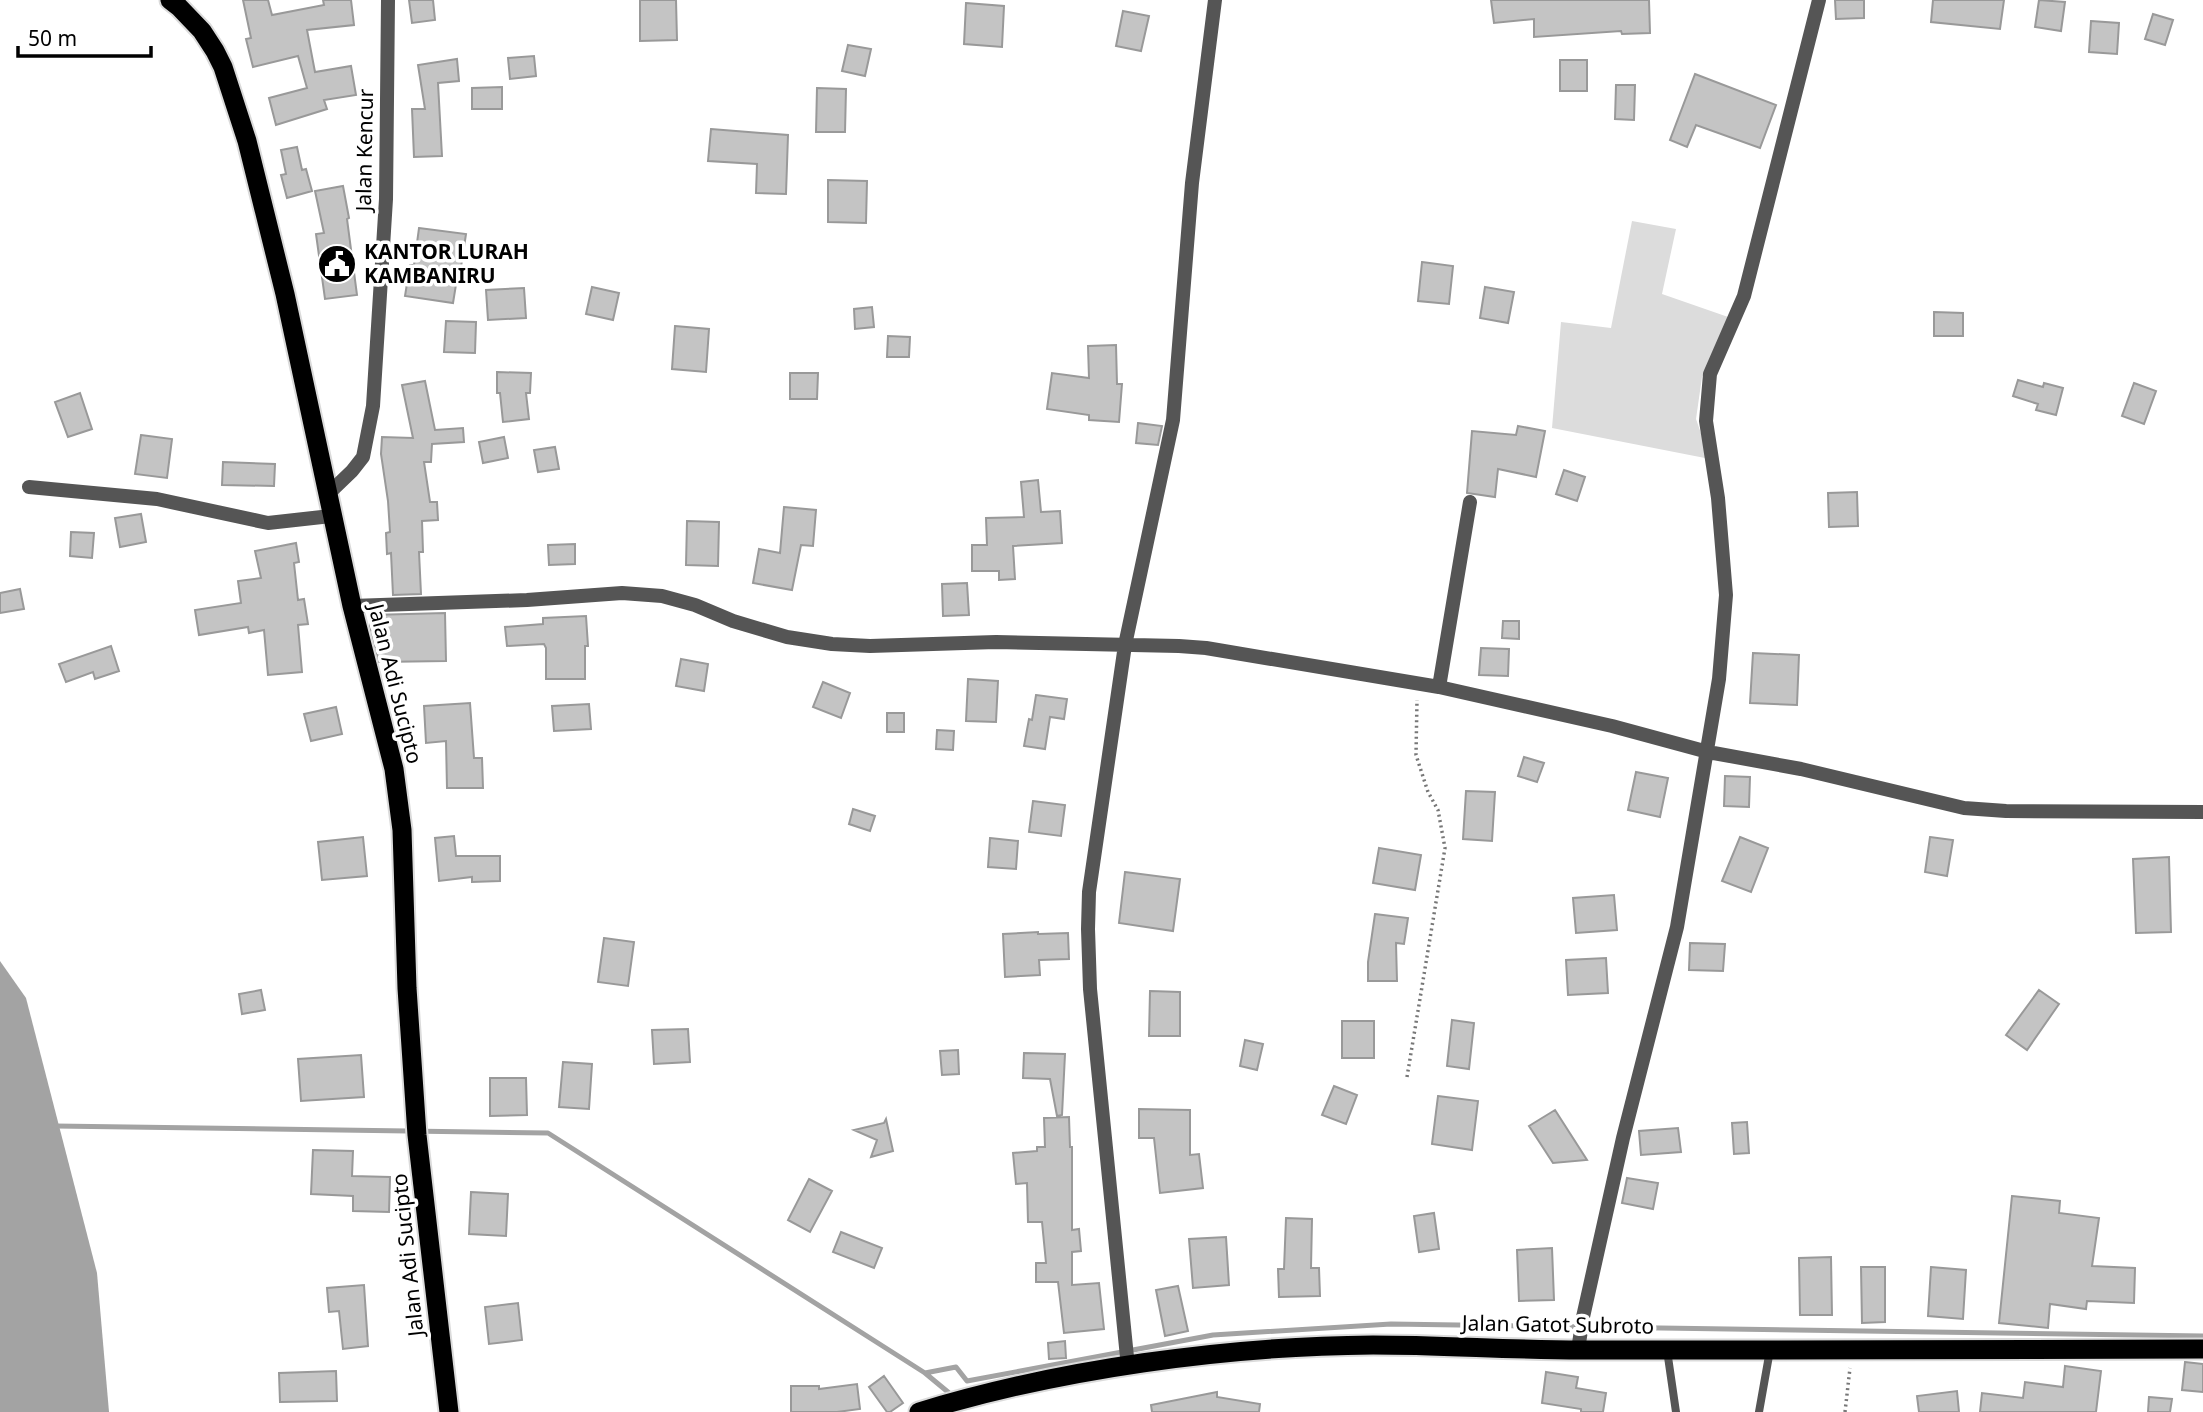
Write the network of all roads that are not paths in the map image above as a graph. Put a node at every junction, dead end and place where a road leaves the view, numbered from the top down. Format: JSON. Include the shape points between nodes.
{"nodes":[{"id":1,"x":170,"y":0,"type":"edge"},
{"id":2,"x":388,"y":0,"type":"edge"},
{"id":3,"x":1214,"y":0,"type":"edge"},
{"id":4,"x":1819,"y":0,"type":"edge"},
{"id":5,"x":29,"y":487,"type":"dead end"},
{"id":6,"x":327,"y":495,"type":"junction"},
{"id":7,"x":1471,"y":502,"type":"dead end"},
{"id":8,"x":331,"y":516,"type":"junction"},
{"id":9,"x":352,"y":606,"type":"junction"},
{"id":10,"x":1125,"y":645,"type":"junction"},
{"id":11,"x":1439,"y":687,"type":"junction"},
{"id":12,"x":1708,"y":752,"type":"junction"},
{"id":13,"x":2203,"y":811,"type":"edge"},
{"id":14,"x":1579,"y":1343,"type":"junction"},
{"id":15,"x":2203,"y":1349,"type":"edge"},
{"id":16,"x":1667,"y":1350,"type":"junction"},
{"id":17,"x":1770,"y":1350,"type":"junction"},
{"id":18,"x":1127,"y":1356,"type":"junction"},
{"id":19,"x":925,"y":1411,"type":"edge"},
{"id":20,"x":449,"y":1412,"type":"edge"},
{"id":21,"x":1676,"y":1412,"type":"edge"},
{"id":22,"x":1759,"y":1412,"type":"edge"}],
"edges":[{"from":1,"to":6,"type":"highway","name":"Jalan Adi Sucipto","via":[[215,51],[247,141]]},
{"from":2,"to":6,"type":"street","name":"Jalan Kencur","via":[[384,255],[373,406],[363,457]]},
{"from":3,"to":10,"type":"street","via":[[1192,183],[1173,420]]},
{"from":4,"to":12,"type":"street","via":[[1744,296],[1710,374],[1706,421],[1726,595]]},
{"from":5,"to":8,"type":"street","via":[[157,499],[268,523]]},
{"from":6,"to":8,"type":"highway","name":"Jalan Adi Sucipto"},
{"from":7,"to":11,"type":"street"},
{"from":8,"to":9,"type":"highway","name":"Jalan Adi Sucipto"},
{"from":9,"to":10,"type":"street","via":[[622,593],[662,596],[787,637],[832,644]]},
{"from":9,"to":20,"type":"highway","name":"Jalan Adi Sucipto","via":[[394,769],[402,830],[417,1135]]},
{"from":10,"to":11,"type":"street","via":[[1206,648]]},
{"from":10,"to":18,"type":"street","via":[[1089,892],[1088,929]]},
{"from":11,"to":12,"type":"street"},
{"from":12,"to":13,"type":"street","via":[[1964,808]]},
{"from":12,"to":14,"type":"street","via":[[1677,927],[1623,1138]]},
{"from":14,"to":16,"type":"highway","name":"Jalan Gatot Subroto"},
{"from":14,"to":18,"type":"highway","name":"Jalan Gatot Subroto","via":[[1348,1346],[1207,1356]]},
{"from":15,"to":17,"type":"highway","name":"Jalan Gatot Subroto"},
{"from":16,"to":17,"type":"highway","name":"Jalan Gatot Subroto"},
{"from":16,"to":21,"type":"lane"},
{"from":17,"to":22,"type":"lane"},
{"from":18,"to":19,"type":"highway","name":"Jalan Gatot Subroto"}]}
